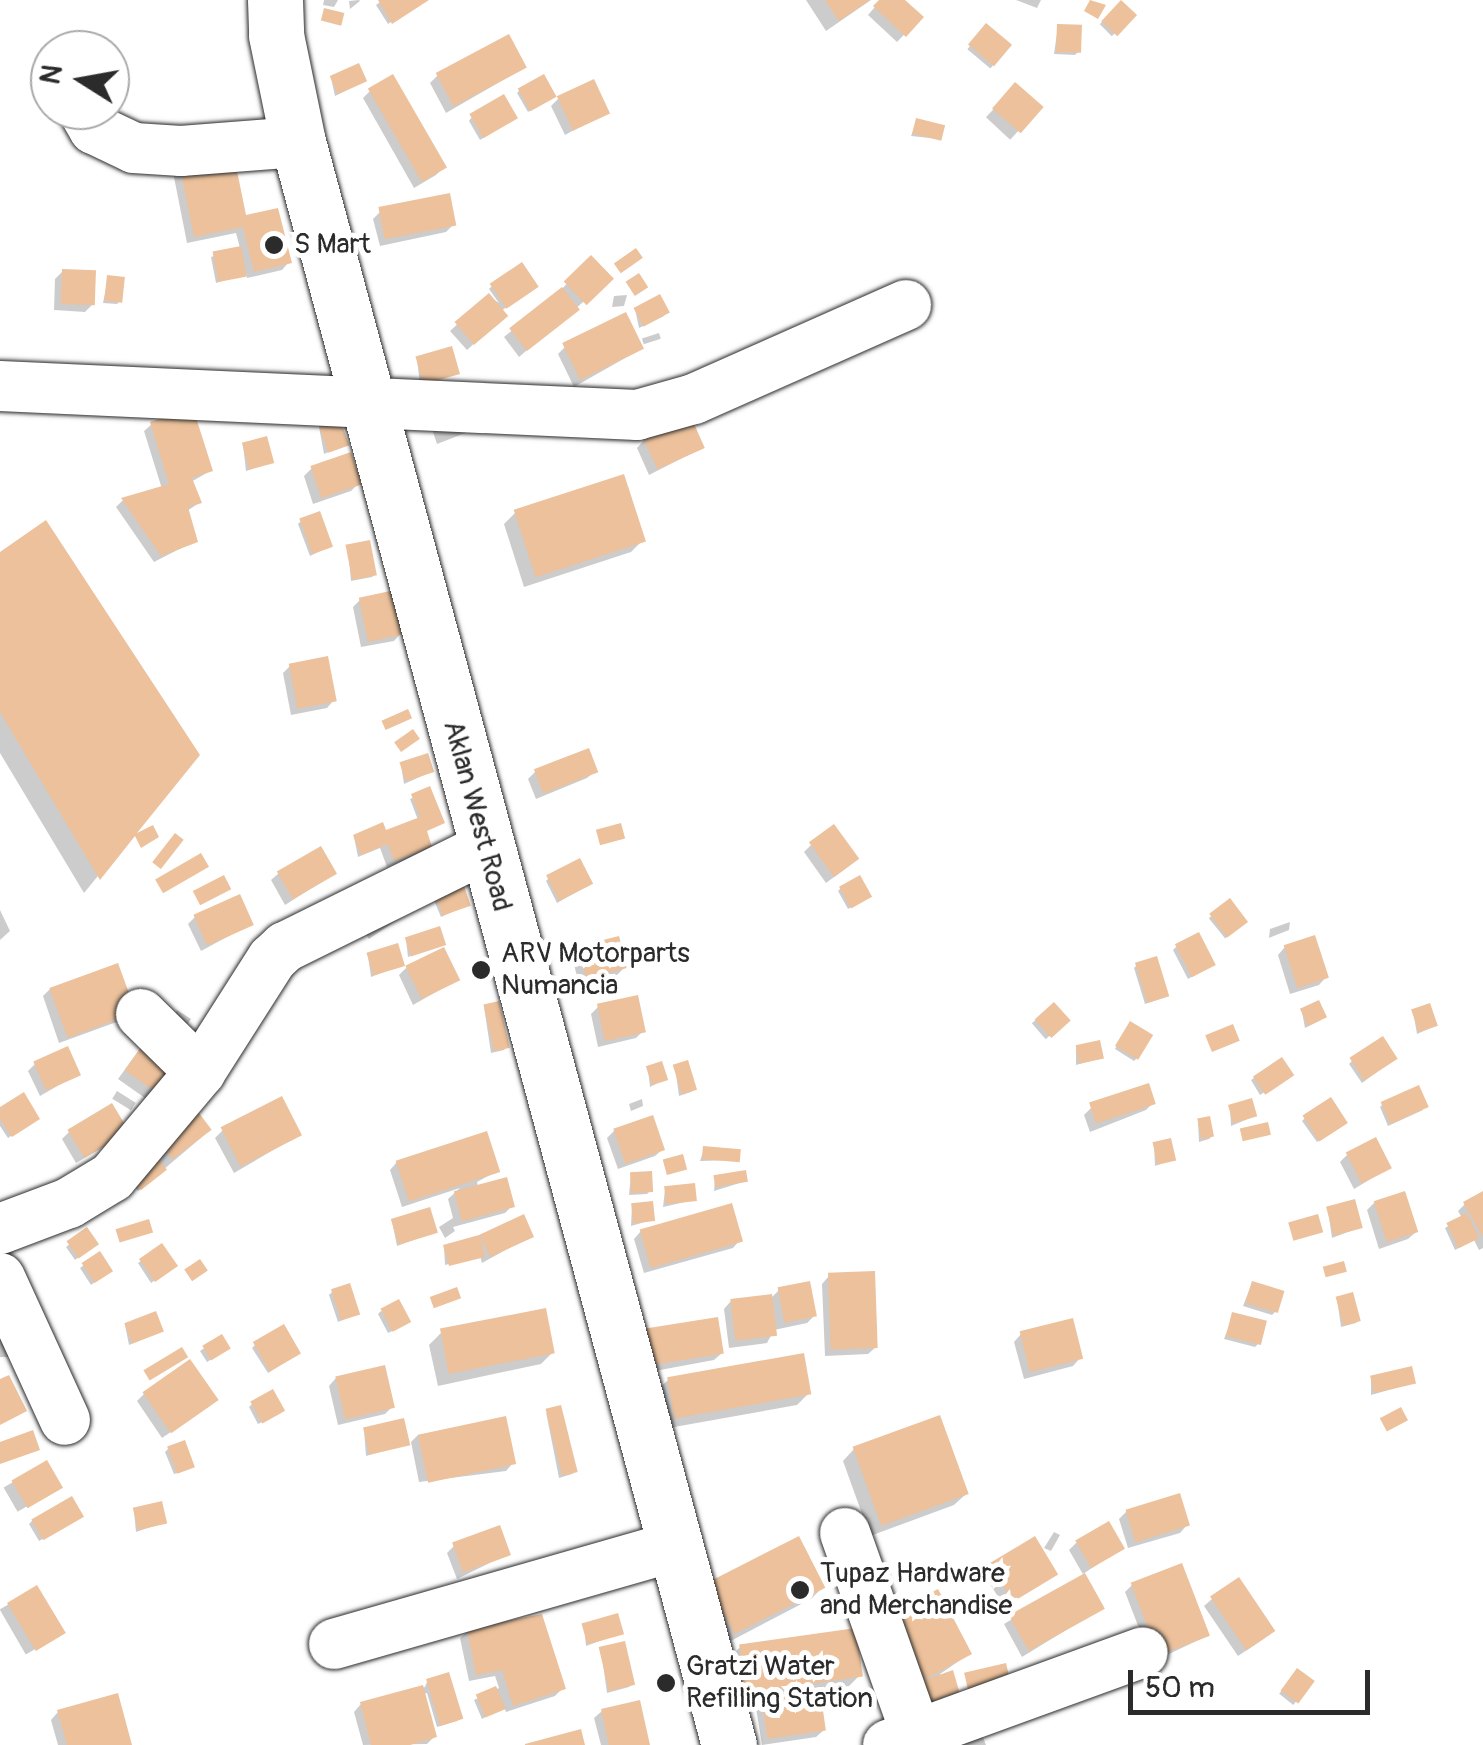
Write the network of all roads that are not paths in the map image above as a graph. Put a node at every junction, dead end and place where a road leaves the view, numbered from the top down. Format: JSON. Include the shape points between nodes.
{"nodes":[{"id":1,"x":275,"y":0,"type":"edge"},
{"id":2,"x":96,"y":130,"type":"edge"},
{"id":3,"x":298,"y":142,"type":"junction"},
{"id":4,"x":906,"y":306,"type":"dead end"},
{"id":5,"x":0,"y":386,"type":"edge"},
{"id":6,"x":366,"y":401,"type":"junction"},
{"id":7,"x":485,"y":848,"type":"junction"},
{"id":8,"x":141,"y":1014,"type":"dead end"},
{"id":9,"x":200,"y":1072,"type":"junction"},
{"id":10,"x":0,"y":1229,"type":"edge"},
{"id":11,"x":0,"y":1278,"type":"edge"},
{"id":12,"x":65,"y":1420,"type":"dead end"},
{"id":13,"x":844,"y":1533,"type":"dead end"},
{"id":14,"x":675,"y":1546,"type":"junction"},
{"id":15,"x":334,"y":1644,"type":"dead end"},
{"id":16,"x":1144,"y":1652,"type":"dead end"},
{"id":17,"x":902,"y":1740,"type":"edge"},
{"id":18,"x":729,"y":1745,"type":"edge"}],
"edges":[{"from":1,"to":3,"type":"main road","name":"Aklan West Road"},
{"from":2,"to":3,"type":"street","via":[[134,148],[181,152]]},
{"from":3,"to":6,"type":"main road","name":"Aklan West Road"},
{"from":4,"to":6,"type":"street","via":[[694,399],[637,415]]},
{"from":5,"to":6,"type":"street"},
{"from":6,"to":7,"type":"main road","name":"Aklan West Road"},
{"from":7,"to":9,"type":"street","via":[[285,947]]},
{"from":7,"to":14,"type":"main road","name":"Aklan West Road"},
{"from":8,"to":9,"type":"street"},
{"from":9,"to":10,"type":"street","via":[[112,1177],[69,1203]]},
{"from":11,"to":12,"type":"street"},
{"from":13,"to":17,"type":"street"},
{"from":14,"to":15,"type":"street"},
{"from":14,"to":18,"type":"main road","name":"Aklan West Road"},
{"from":16,"to":17,"type":"street"}]}
